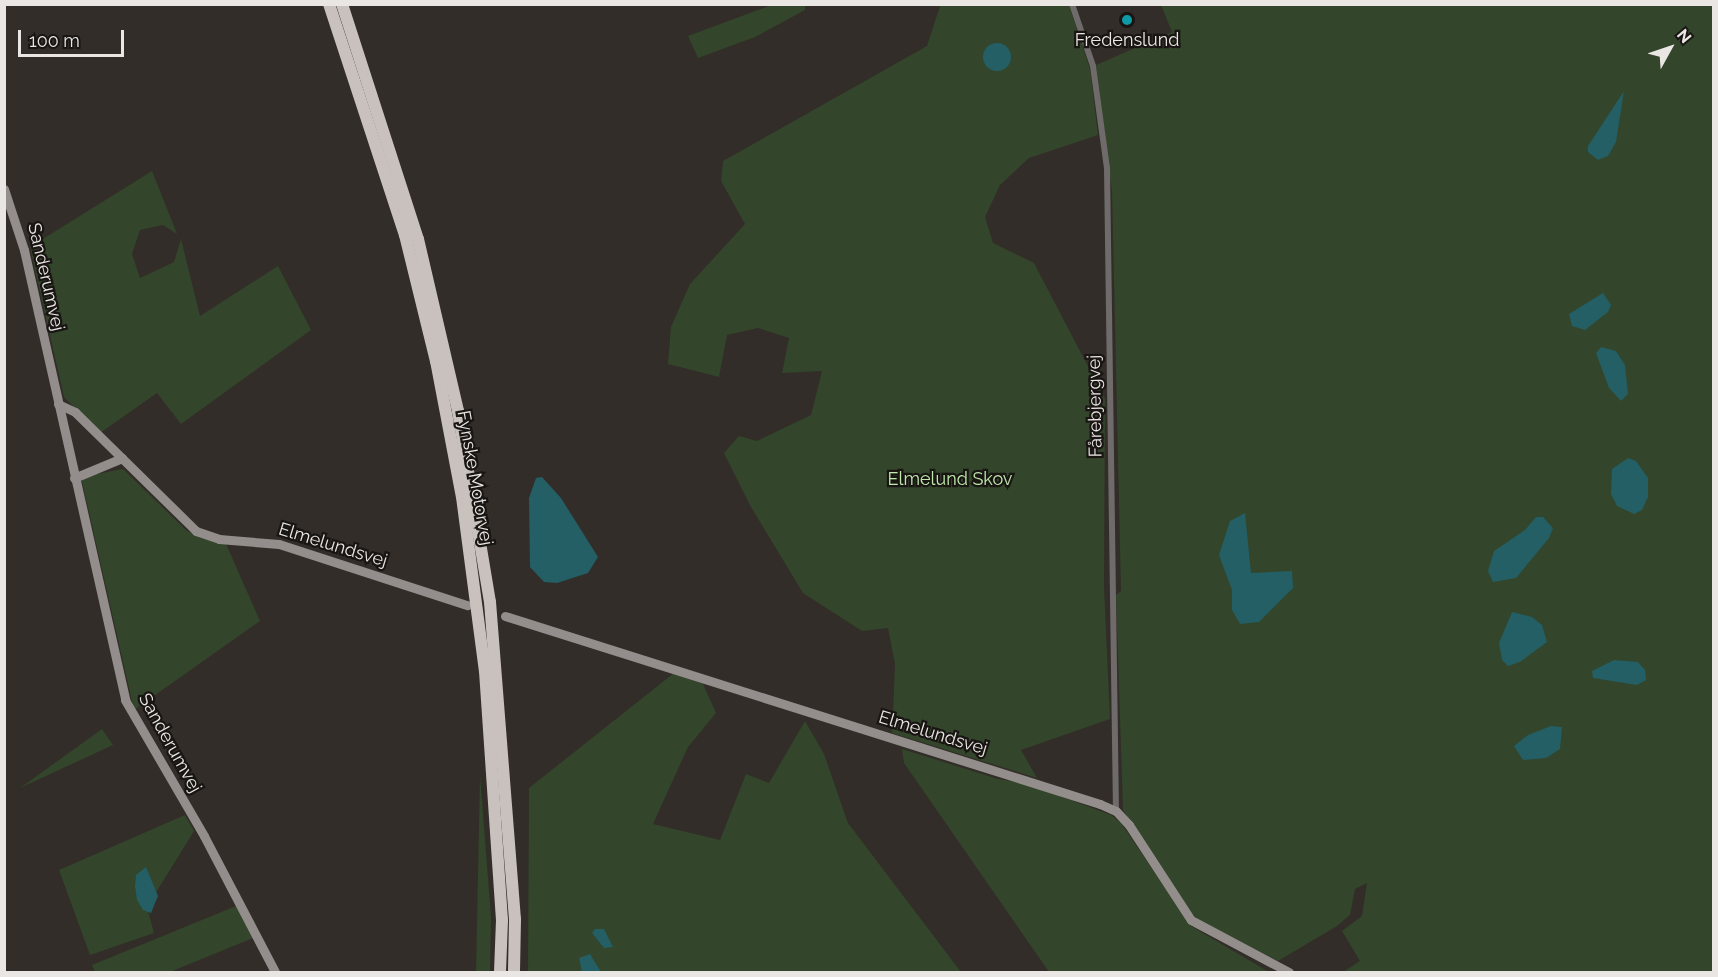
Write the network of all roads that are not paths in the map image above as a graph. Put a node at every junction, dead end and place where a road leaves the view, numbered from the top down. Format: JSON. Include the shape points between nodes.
{"nodes":[{"id":1,"x":329,"y":4,"type":"edge"},
{"id":2,"x":342,"y":4,"type":"edge"},
{"id":3,"x":1072,"y":4,"type":"edge"},
{"id":4,"x":4,"y":189,"type":"edge"},
{"id":5,"x":58,"y":404,"type":"junction"},
{"id":6,"x":122,"y":458,"type":"junction"},
{"id":7,"x":74,"y":478,"type":"junction"},
{"id":8,"x":467,"y":605,"type":"dead end"},
{"id":9,"x":505,"y":616,"type":"dead end"},
{"id":10,"x":1116,"y":811,"type":"junction"},
{"id":11,"x":275,"y":972,"type":"edge"},
{"id":12,"x":500,"y":972,"type":"edge"},
{"id":13,"x":514,"y":972,"type":"edge"},
{"id":14,"x":1290,"y":972,"type":"edge"}],
"edges":[{"from":1,"to":12,"type":"highway","name":"Fynske Motorvej","via":[[405,236],[436,361],[462,496],[485,671],[501,920]]},
{"from":2,"to":13,"type":"highway","name":"Fynske Motorvej","via":[[418,239],[458,411],[490,602],[515,919]]},
{"from":3,"to":10,"type":"street","name":"Fårebjergvej","via":[[1093,66],[1107,168]]},
{"from":4,"to":5,"type":"street","name":"Sanderumvej","via":[[18,227]]},
{"from":5,"to":6,"type":"street","name":"Elmelundsvej","via":[[75,412]]},
{"from":5,"to":7,"type":"street","name":"Sanderumvej"},
{"from":6,"to":7,"type":"street"},
{"from":6,"to":8,"type":"street","name":"Elmelundsvej","via":[[185,523],[207,536],[279,544]]},
{"from":7,"to":11,"type":"street","name":"Sanderumvej","via":[[129,710],[204,836]]},
{"from":9,"to":10,"type":"street","name":"Elmelundsvej"},
{"from":10,"to":14,"type":"street","via":[[1191,920]]}]}
